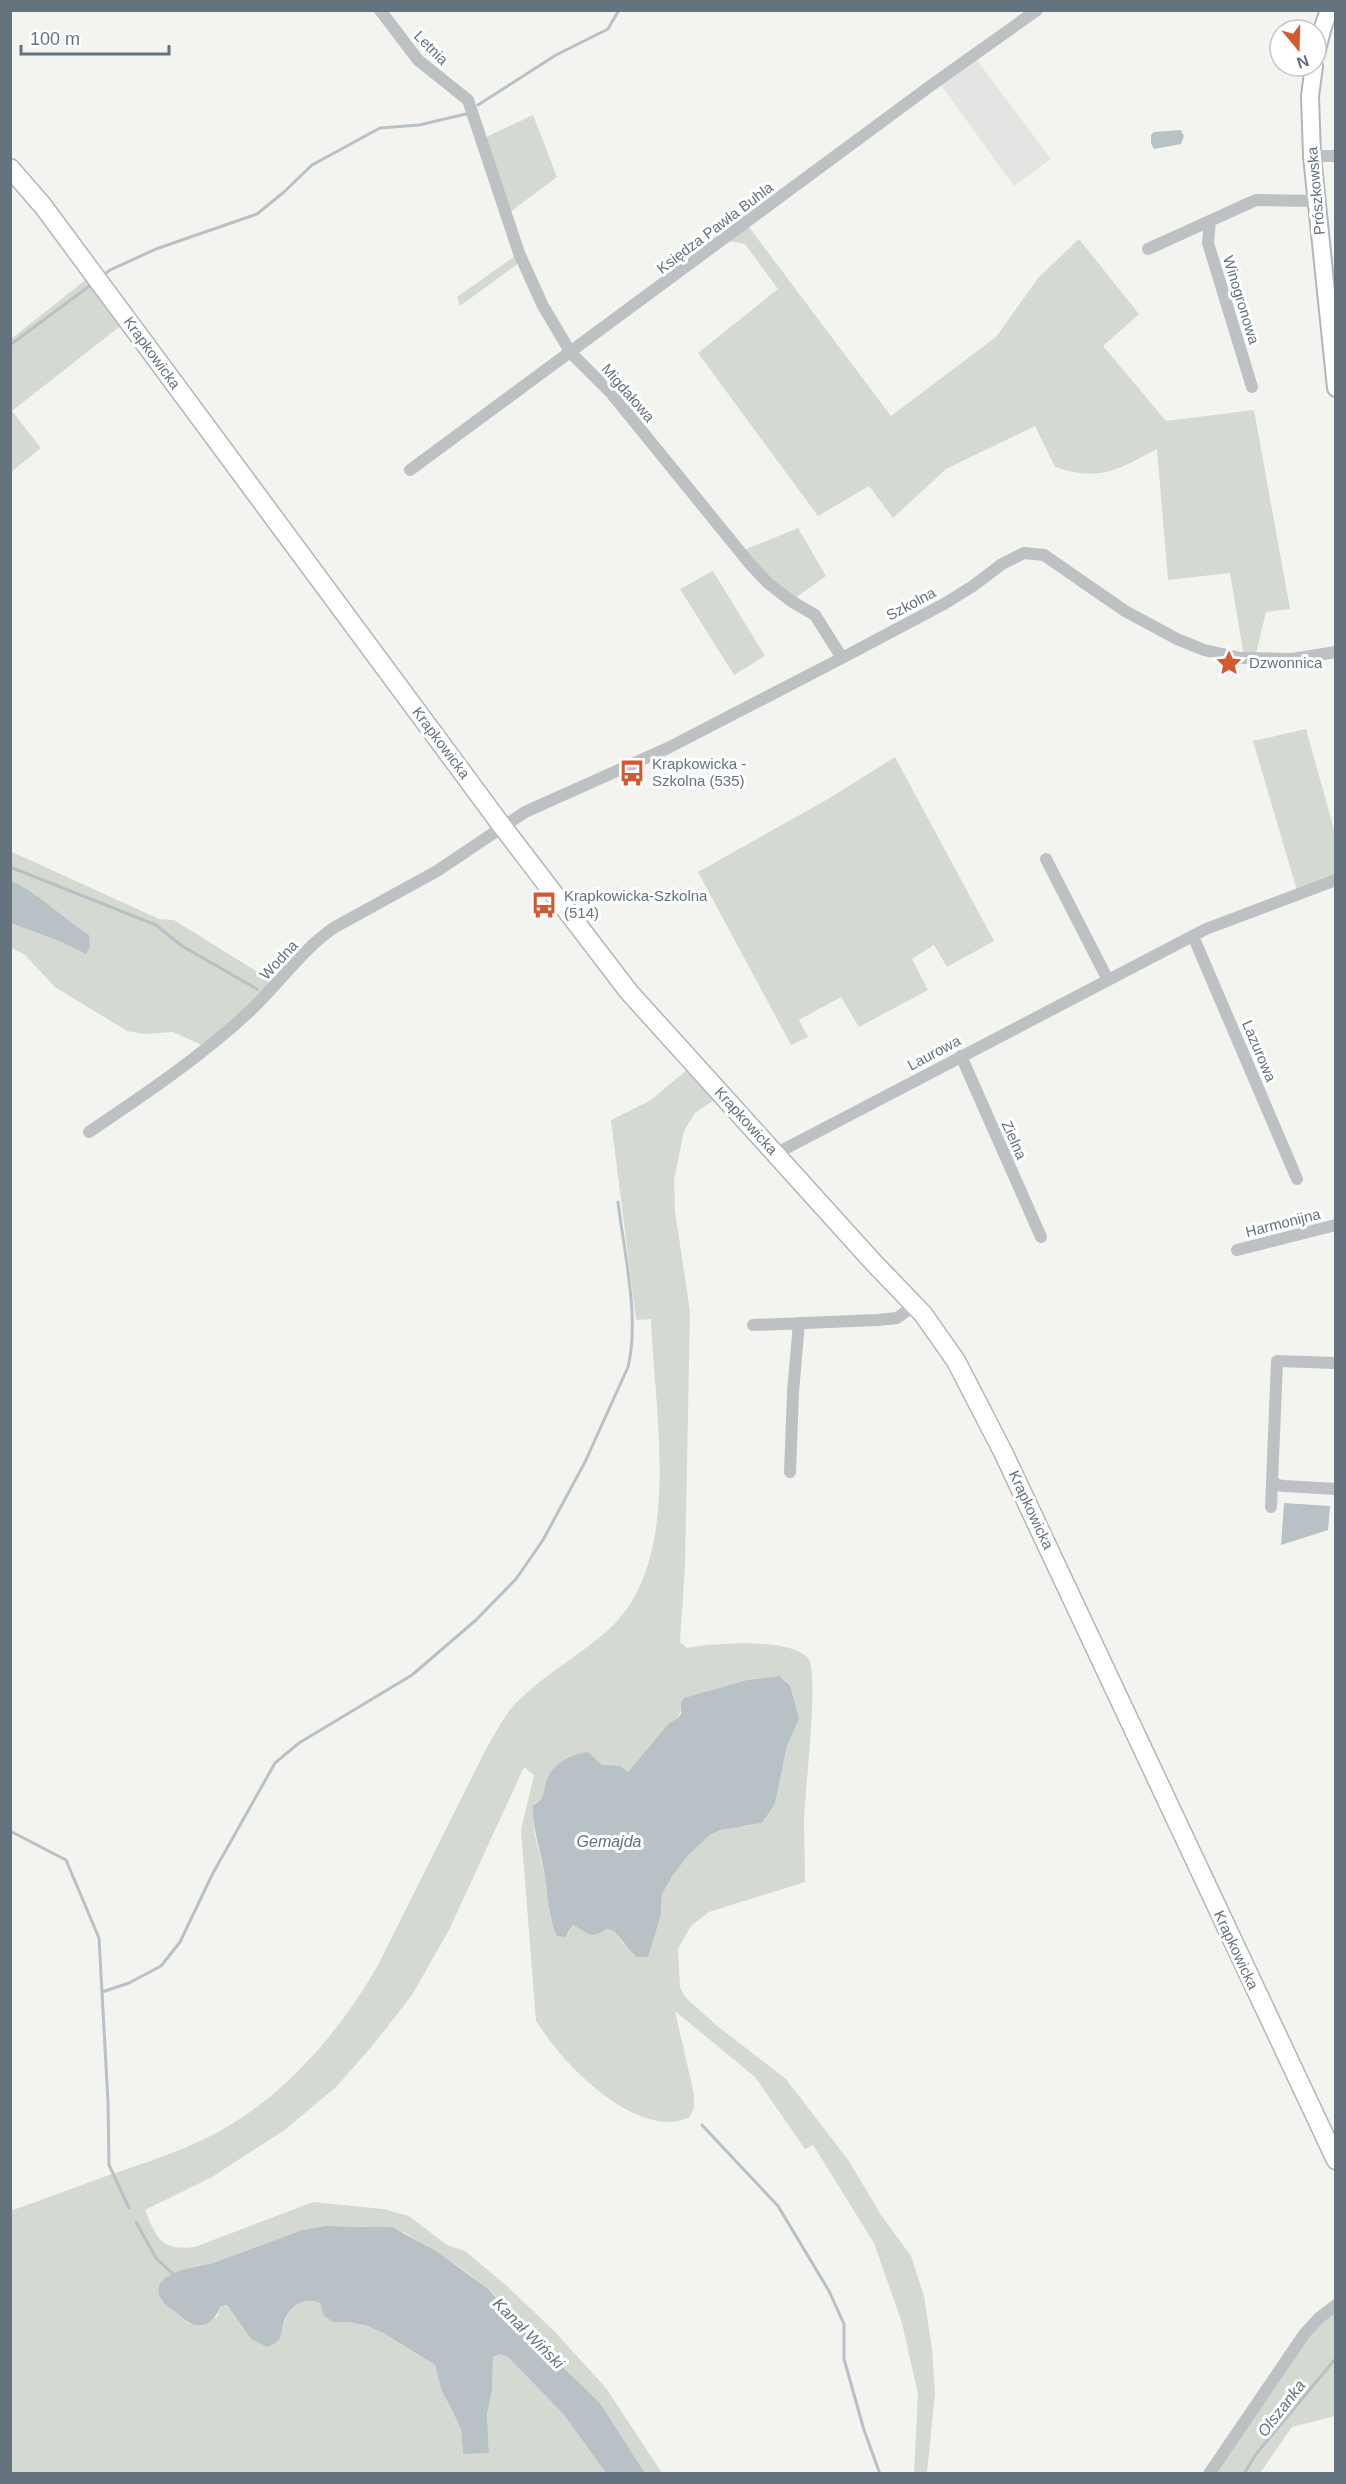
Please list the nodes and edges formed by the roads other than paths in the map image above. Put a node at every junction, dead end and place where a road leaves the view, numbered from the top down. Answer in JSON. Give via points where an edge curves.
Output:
{"nodes":[{"id":1,"x":380,"y":10,"type":"edge"},
{"id":2,"x":1037,"y":10,"type":"edge"},
{"id":3,"x":1312,"y":78,"type":"edge"},
{"id":4,"x":468,"y":100,"type":"joint"},
{"id":5,"x":1312,"y":156,"type":"junction"},
{"id":6,"x":1335,"y":156,"type":"edge"},
{"id":7,"x":10,"y":168,"type":"edge"},
{"id":8,"x":1317,"y":201,"type":"junction"},
{"id":9,"x":1210,"y":220,"type":"junction"},
{"id":10,"x":1148,"y":249,"type":"dead end"},
{"id":11,"x":571,"y":353,"type":"junction"},
{"id":12,"x":1252,"y":387,"type":"dead end"},
{"id":13,"x":1335,"y":388,"type":"edge"},
{"id":14,"x":410,"y":470,"type":"dead end"},
{"id":15,"x":1335,"y":652,"type":"edge"},
{"id":16,"x":842,"y":658,"type":"junction"},
{"id":17,"x":502,"y":826,"type":"junction"},
{"id":18,"x":1046,"y":859,"type":"dead end"},
{"id":19,"x":1335,"y":880,"type":"edge"},
{"id":20,"x":1193,"y":936,"type":"junction"},
{"id":21,"x":1108,"y":980,"type":"junction"},
{"id":22,"x":961,"y":1056,"type":"junction"},
{"id":23,"x":89,"y":1132,"type":"dead end"},
{"id":24,"x":775,"y":1154,"type":"junction"},
{"id":25,"x":1297,"y":1179,"type":"dead end"},
{"id":26,"x":1335,"y":1225,"type":"edge"},
{"id":27,"x":1041,"y":1237,"type":"dead end"},
{"id":28,"x":1237,"y":1250,"type":"dead end"},
{"id":29,"x":915,"y":1305,"type":"junction"},
{"id":30,"x":799,"y":1323,"type":"junction"},
{"id":31,"x":753,"y":1325,"type":"dead end"},
{"id":32,"x":1335,"y":1364,"type":"edge"},
{"id":33,"x":790,"y":1472,"type":"dead end"},
{"id":34,"x":1272,"y":1480,"type":"junction"},
{"id":35,"x":1335,"y":1489,"type":"edge"},
{"id":36,"x":1271,"y":1508,"type":"dead end"},
{"id":37,"x":1335,"y":2160,"type":"edge"},
{"id":38,"x":1335,"y":2305,"type":"edge"},
{"id":39,"x":1209,"y":2474,"type":"edge"}],
"edges":[{"from":1,"to":4,"type":"street","name":"Letnia","via":[[418,60]]},
{"from":2,"to":11,"type":"street","name":"Księdza Pawła Buhla"},
{"from":3,"to":5,"type":"main road","name":"Prószkowska"},
{"from":4,"to":11,"type":"street","name":"Migdałowa","via":[[519,253],[543,306]]},
{"from":5,"to":6,"type":"street"},
{"from":5,"to":8,"type":"main road","name":"Prószkowska"},
{"from":7,"to":17,"type":"main road","name":"Krapkowicka","via":[[44,206]]},
{"from":8,"to":9,"type":"street","via":[[1256,200]]},
{"from":8,"to":13,"type":"main road","name":"Prószkowska"},
{"from":9,"to":10,"type":"street"},
{"from":9,"to":12,"type":"street","name":"Winogronowa","via":[[1208,243]]},
{"from":11,"to":14,"type":"street","name":"Księdza Pawła Buhla"},
{"from":11,"to":16,"type":"street","name":"Migdałowa","via":[[610,393],[750,564],[768,583],[815,615]]},
{"from":15,"to":16,"type":"street","name":"Szkolna","via":[[1292,659],[1241,658],[1204,650],[1125,611],[1061,565],[1032,552],[1014,557],[949,601]]},
{"from":16,"to":17,"type":"street","name":"Szkolna"},
{"from":17,"to":23,"type":"street","name":"Wodna","via":[[437,871],[320,937],[249,1012]]},
{"from":17,"to":24,"type":"main road","name":"Krapkowicka","via":[[628,992]]},
{"from":18,"to":21,"type":"street"},
{"from":19,"to":20,"type":"street","name":"Laurowa"},
{"from":20,"to":21,"type":"street","name":"Laurowa"},
{"from":20,"to":25,"type":"street","name":"Lazurowa"},
{"from":21,"to":22,"type":"street","name":"Laurowa"},
{"from":22,"to":24,"type":"street","name":"Laurowa"},
{"from":22,"to":27,"type":"street","name":"Zielna"},
{"from":24,"to":29,"type":"main road","name":"Krapkowicka"},
{"from":26,"to":28,"type":"street","name":"Harmonijna"},
{"from":29,"to":30,"type":"street","via":[[897,1318]]},
{"from":29,"to":37,"type":"main road","name":"Krapkowicka","via":[[956,1361],[1003,1452]]},
{"from":30,"to":31,"type":"street"},
{"from":30,"to":33,"type":"street"},
{"from":32,"to":34,"type":"street","via":[[1277,1360]]},
{"from":34,"to":35,"type":"street","via":[[1284,1486]]},
{"from":34,"to":36,"type":"street"},
{"from":38,"to":39,"type":"street","via":[[1305,2333]]}]}
